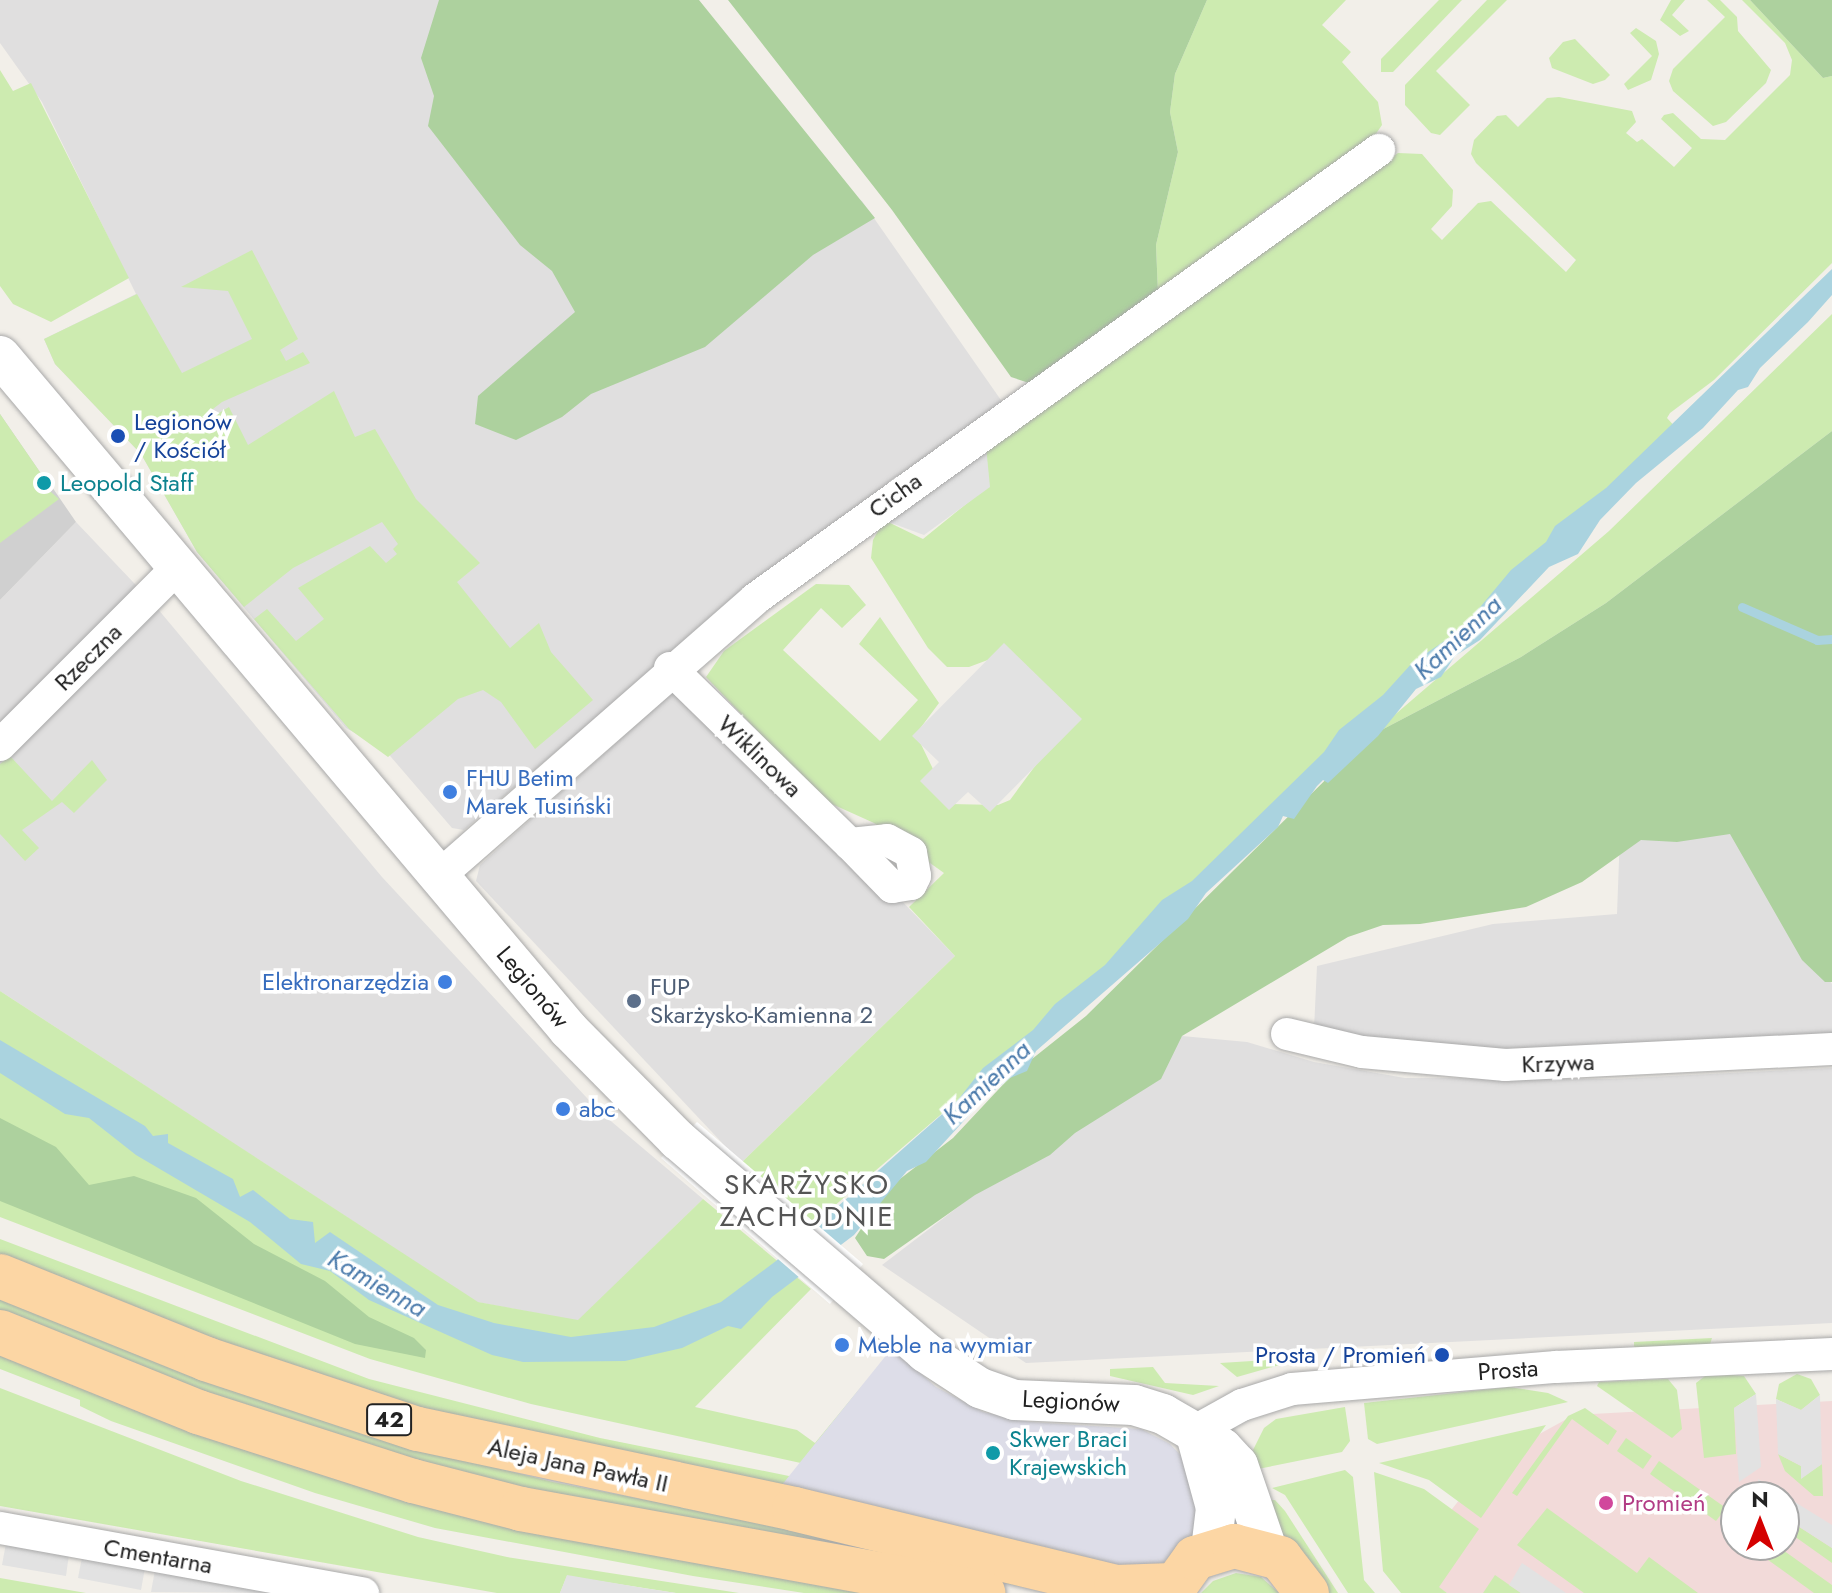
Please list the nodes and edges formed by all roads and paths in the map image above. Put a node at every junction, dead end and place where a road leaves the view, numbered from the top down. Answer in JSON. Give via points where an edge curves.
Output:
{"nodes":[{"id":1,"x":1379,"y":150,"type":"dead end"},
{"id":2,"x":0,"y":356,"type":"edge"},
{"id":3,"x":176,"y":569,"type":"junction"},
{"id":4,"x":670,"y":668,"type":"junction"},
{"id":5,"x":0,"y":745,"type":"edge"},
{"id":6,"x":850,"y":844,"type":"dead end"},
{"id":7,"x":439,"y":876,"type":"junction"},
{"id":8,"x":1287,"y":1034,"type":"dead end"},
{"id":9,"x":1832,"y":1049,"type":"edge"},
{"id":10,"x":0,"y":1276,"type":"edge"},
{"id":11,"x":0,"y":1332,"type":"edge"},
{"id":12,"x":1832,"y":1354,"type":"edge"},
{"id":13,"x":1195,"y":1431,"type":"junction"},
{"id":14,"x":0,"y":1528,"type":"edge"},
{"id":15,"x":1211,"y":1550,"type":"junction"},
{"id":16,"x":1268,"y":1552,"type":"junction"},
{"id":17,"x":1172,"y":1589,"type":"edge"},
{"id":18,"x":363,"y":1593,"type":"edge"},
{"id":19,"x":983,"y":1593,"type":"edge"},
{"id":20,"x":1307,"y":1593,"type":"edge"}],
"edges":[{"from":1,"to":4,"type":"street","name":"Cicha","via":[[937,465]]},
{"from":2,"to":3,"type":"street","name":"Legionów"},
{"from":3,"to":5,"type":"street","name":"Rzeczna"},
{"from":3,"to":7,"type":"street","name":"Legionów"},
{"from":4,"to":6,"type":"street","name":"Wiklinowa"},
{"from":4,"to":7,"type":"street","name":"Cicha"},
{"from":7,"to":13,"type":"street","name":"Legionów","via":[[569,1030],[678,1140],[925,1352],[980,1388],[1015,1400],[1134,1405]]},
{"from":8,"to":9,"type":"street","name":"Krzywa","via":[[1362,1052],[1505,1065]]},
{"from":10,"to":17,"type":"main road","name":"Aleja Jana Pawła II","number":"42","via":[[206,1359],[418,1429],[794,1509],[1116,1587]]},
{"from":11,"to":19,"type":"main road","number":"42","via":[[198,1412],[413,1481],[521,1509]]},
{"from":12,"to":13,"type":"street","name":"Prosta","via":[[1541,1368],[1292,1389],[1242,1405]]},
{"from":13,"to":15,"type":"street","via":[[1216,1508]]},
{"from":13,"to":16,"type":"street","name":"Legionów","via":[[1238,1465]]},
{"from":14,"to":18,"type":"street","name":"Cmentarna"},
{"from":15,"to":16,"type":"main road","via":[[1243,1546]]},
{"from":15,"to":17,"type":"main road","via":[[1195,1558]]},
{"from":16,"to":20,"type":"main road","via":[[1293,1570]]}]}
